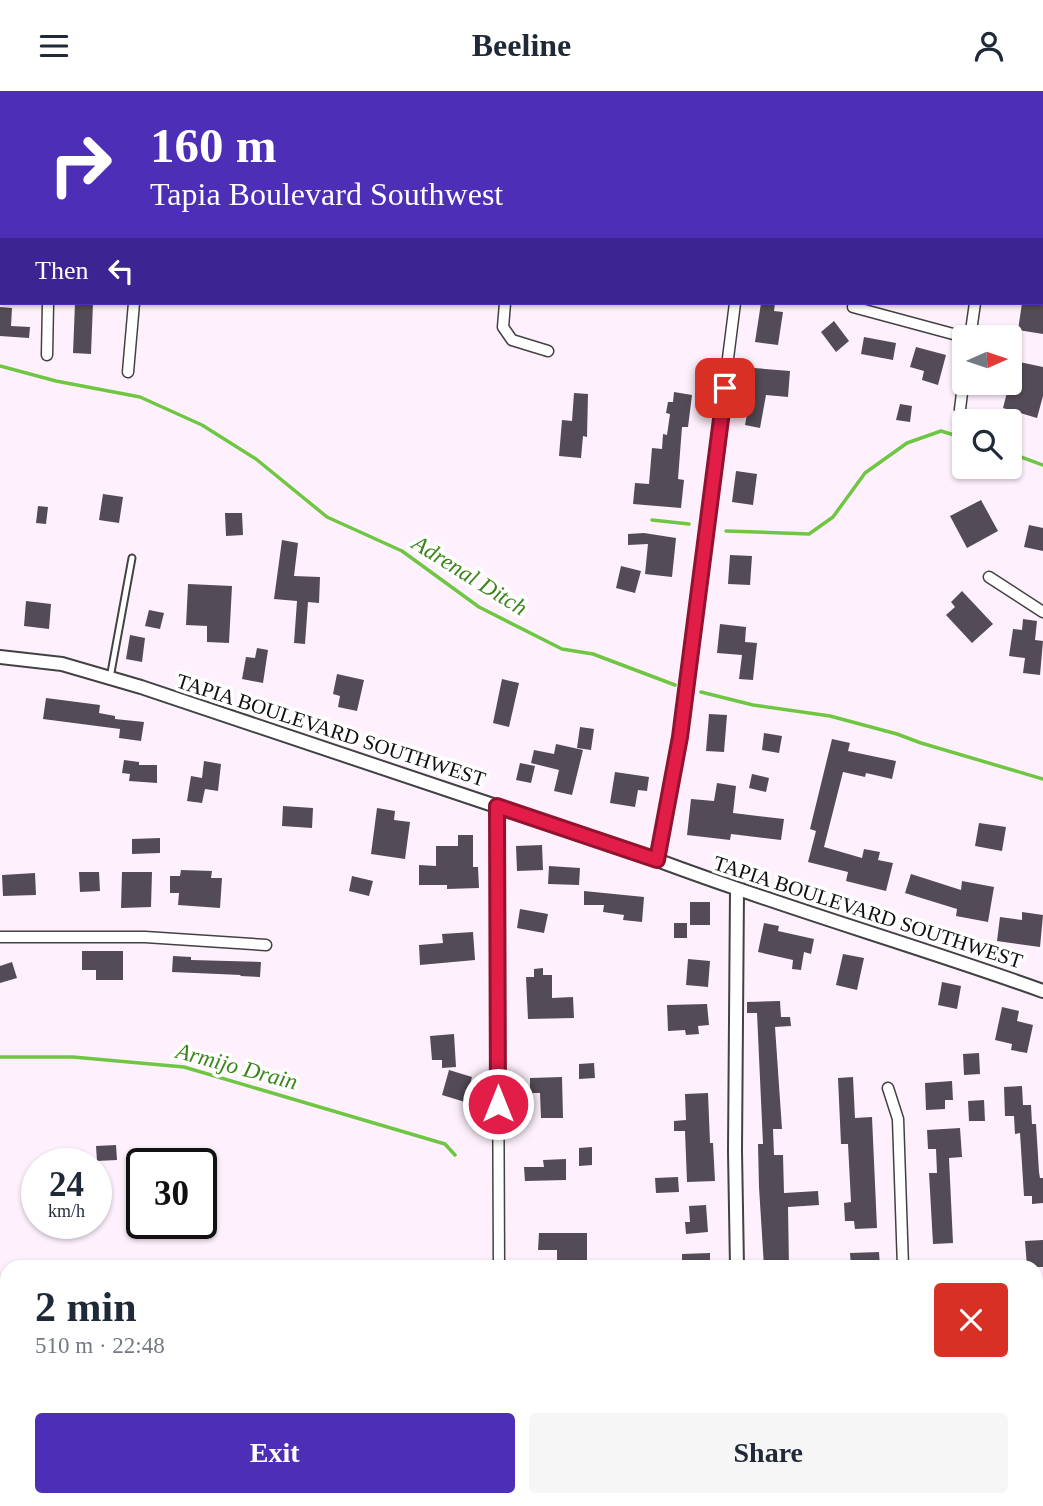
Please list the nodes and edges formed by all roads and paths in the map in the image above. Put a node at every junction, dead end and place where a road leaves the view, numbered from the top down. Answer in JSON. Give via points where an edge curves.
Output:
{"nodes":[{"id":1,"x":48,"y":305,"type":"edge"},
{"id":2,"x":134,"y":305,"type":"edge"},
{"id":3,"x":505,"y":305,"type":"edge"},
{"id":4,"x":735,"y":305,"type":"edge"},
{"id":5,"x":975,"y":305,"type":"edge"},
{"id":6,"x":853,"y":307,"type":"dead end"},
{"id":7,"x":971,"y":325,"type":"edge"},
{"id":8,"x":952,"y":333,"type":"edge"},
{"id":9,"x":548,"y":351,"type":"dead end"},
{"id":10,"x":47,"y":355,"type":"dead end"},
{"id":11,"x":128,"y":372,"type":"dead end"},
{"id":12,"x":962,"y":395,"type":"edge"},
{"id":13,"x":960,"y":409,"type":"dead end"},
{"id":14,"x":132,"y":558,"type":"dead end"},
{"id":15,"x":989,"y":577,"type":"dead end"},
{"id":16,"x":1043,"y":612,"type":"edge"},
{"id":17,"x":0,"y":657,"type":"edge"},
{"id":18,"x":110,"y":678,"type":"junction"},
{"id":19,"x":497,"y":806,"type":"junction"},
{"id":20,"x":657,"y":860,"type":"junction"},
{"id":21,"x":737,"y":890,"type":"junction"},
{"id":22,"x":0,"y":937,"type":"edge"},
{"id":23,"x":266,"y":945,"type":"dead end"},
{"id":24,"x":1043,"y":991,"type":"edge"},
{"id":25,"x":888,"y":1089,"type":"dead end"},
{"id":26,"x":499,"y":1260,"type":"edge"},
{"id":27,"x":737,"y":1260,"type":"edge"},
{"id":28,"x":903,"y":1260,"type":"edge"}],
"edges":[{"from":1,"to":10,"type":"street"},
{"from":2,"to":11,"type":"street"},
{"from":3,"to":9,"type":"street","via":[[503,327],[512,340]]},
{"from":4,"to":20,"type":"street","via":[[680,737]]},
{"from":5,"to":7,"type":"street"},
{"from":6,"to":8,"type":"street"},
{"from":12,"to":13,"type":"street"},
{"from":14,"to":18,"type":"lane"},
{"from":15,"to":16,"type":"street"},
{"from":17,"to":18,"type":"street","name":"TAPIA BOULEVARD SOUTHWEST","via":[[62,664]]},
{"from":18,"to":19,"type":"street","name":"TAPIA BOULEVARD SOUTHWEST"},
{"from":19,"to":20,"type":"street","name":"TAPIA BOULEVARD SOUTHWEST"},
{"from":19,"to":26,"type":"street"},
{"from":20,"to":21,"type":"street","name":"TAPIA BOULEVARD SOUTHWEST"},
{"from":21,"to":24,"type":"street","name":"TAPIA BOULEVARD SOUTHWEST"},
{"from":21,"to":27,"type":"street"},
{"from":22,"to":23,"type":"street","via":[[145,937]]},
{"from":25,"to":28,"type":"street","via":[[898,1119]]}]}
